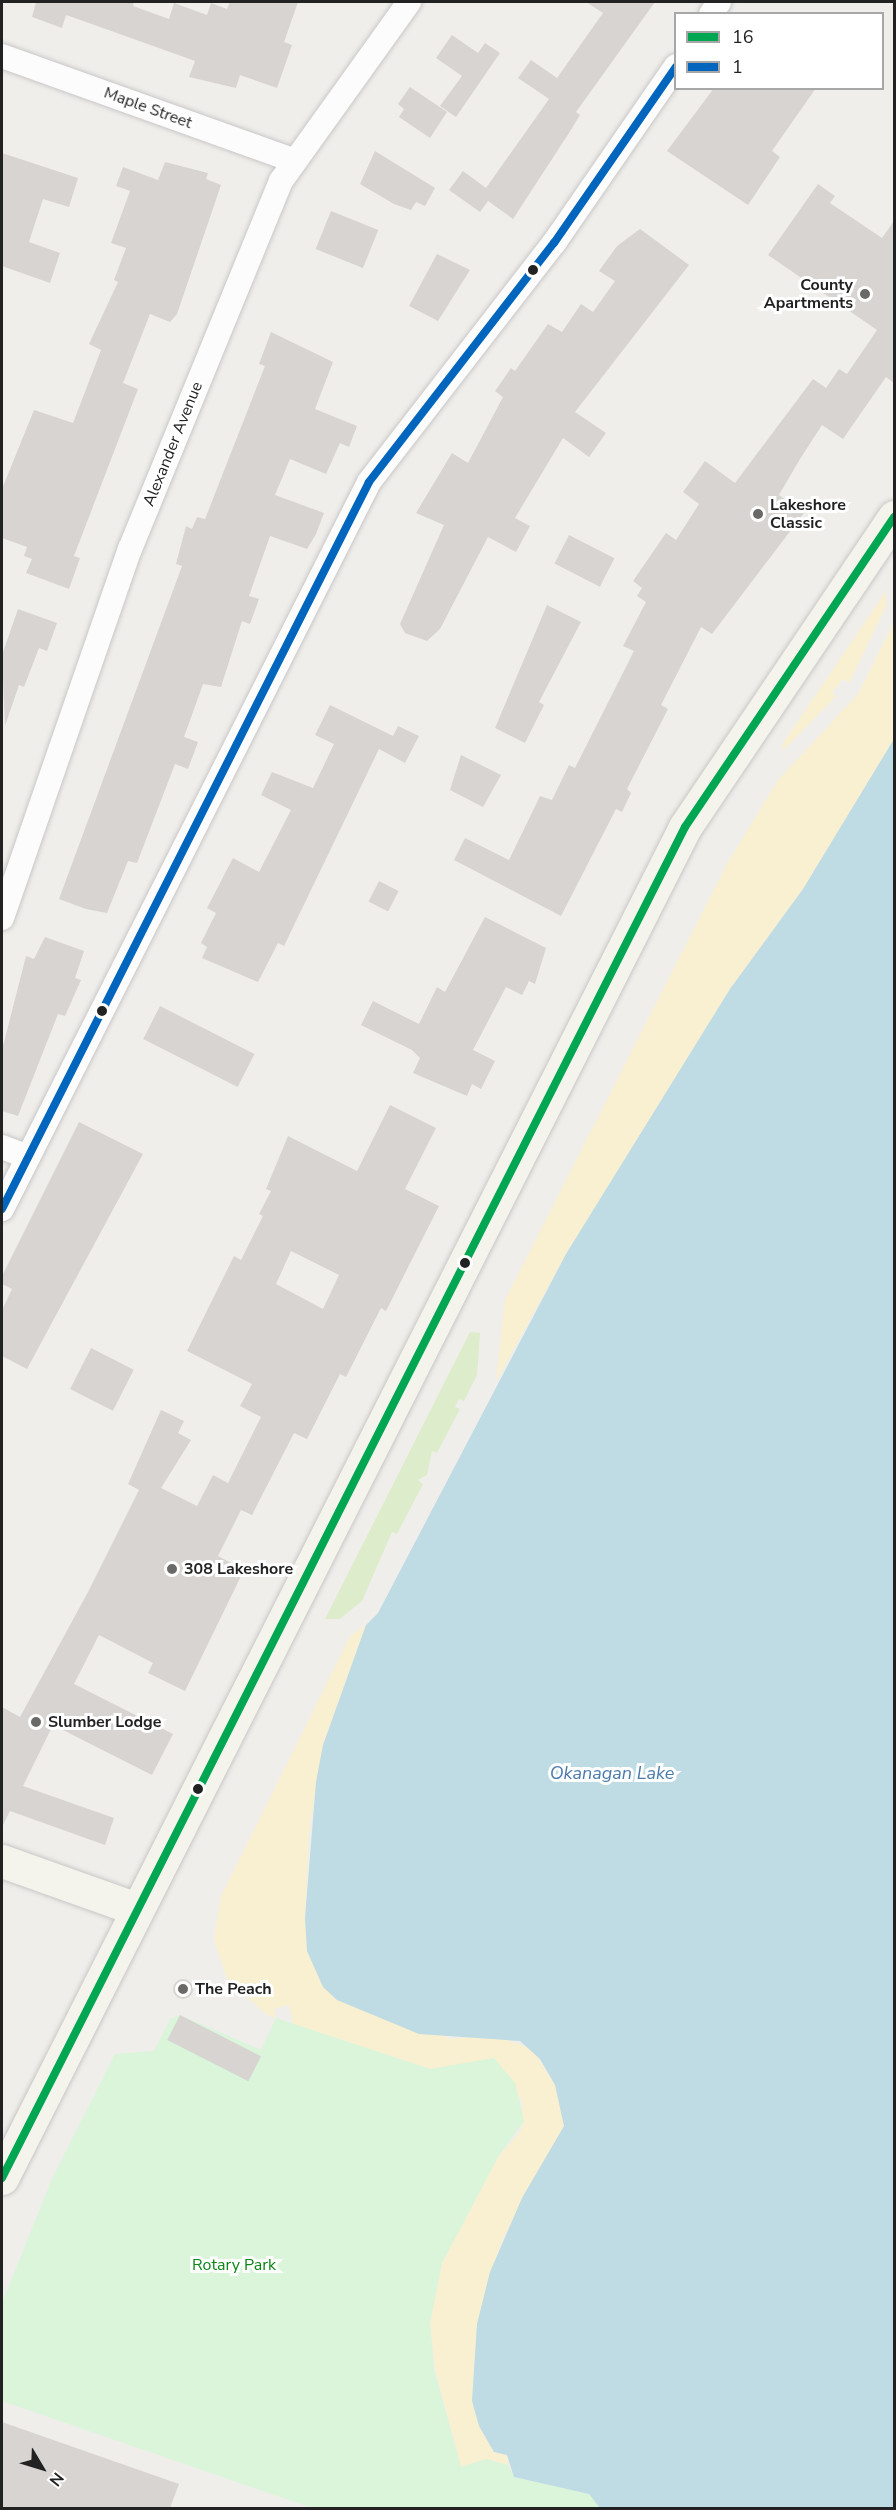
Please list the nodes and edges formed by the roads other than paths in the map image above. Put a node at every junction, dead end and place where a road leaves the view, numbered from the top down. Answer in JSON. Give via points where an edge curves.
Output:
{"nodes":[{"id":1,"x":410,"y":2,"type":"edge"},
{"id":2,"x":2,"y":56,"type":"edge"},
{"id":3,"x":674,"y":67,"type":"edge"},
{"id":4,"x":295,"y":161,"type":"junction"},
{"id":5,"x":894,"y":517,"type":"edge"},
{"id":6,"x":2,"y":918,"type":"edge"},
{"id":7,"x":2,"y":1147,"type":"edge"},
{"id":8,"x":28,"y":1157,"type":"junction"},
{"id":9,"x":2,"y":1209,"type":"edge"},
{"id":10,"x":2,"y":1861,"type":"edge"},
{"id":11,"x":137,"y":1909,"type":"junction"},
{"id":12,"x":2,"y":2178,"type":"edge"}],
"edges":[{"from":1,"to":4,"type":"street","name":"Alexander Avenue"},
{"from":2,"to":4,"type":"street","name":"Maple Street"},
{"from":3,"to":8,"type":"street","via":[[554,243],[369,482]]},
{"from":4,"to":6,"type":"street","name":"Alexander Avenue","via":[[281,181],[130,549]]},
{"from":5,"to":11,"type":"street","via":[[685,827]]},
{"from":7,"to":8,"type":"street"},
{"from":8,"to":9,"type":"street"},
{"from":10,"to":11,"type":"street"},
{"from":11,"to":12,"type":"street"}]}
